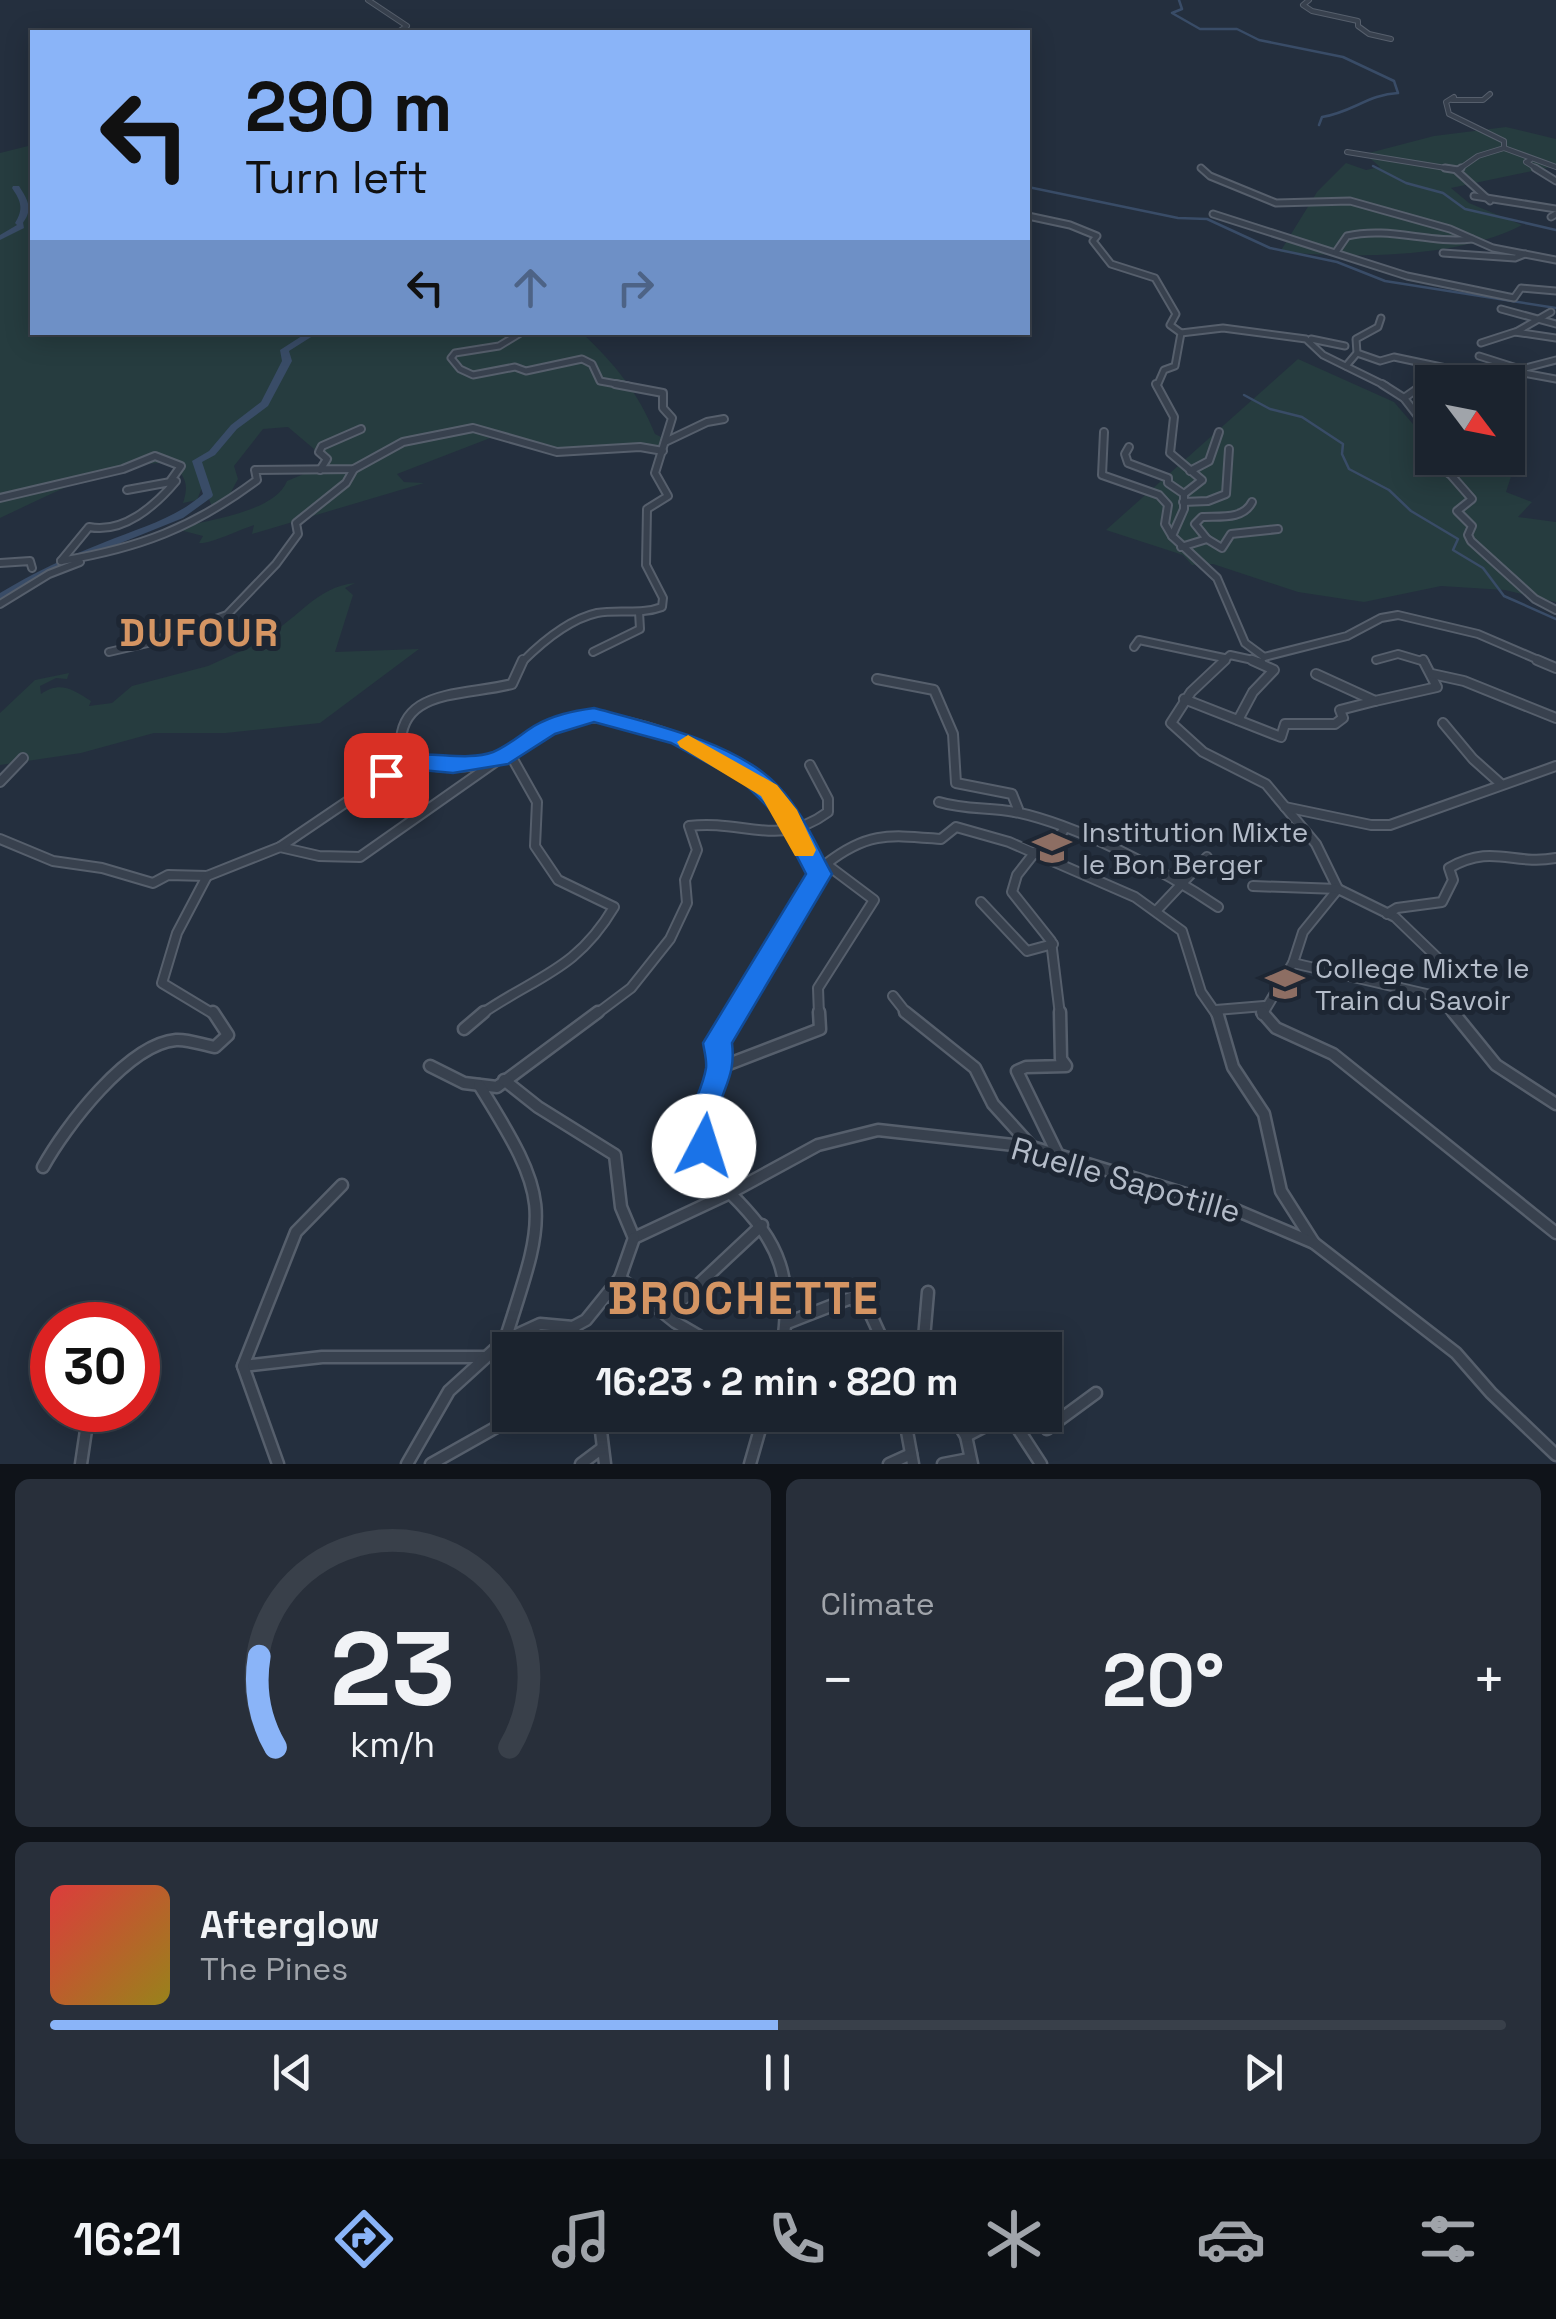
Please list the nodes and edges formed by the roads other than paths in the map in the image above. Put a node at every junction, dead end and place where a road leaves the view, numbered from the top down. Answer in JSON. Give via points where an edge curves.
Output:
{"nodes":[{"id":1,"x":368,"y":0,"type":"edge"},
{"id":2,"x":1309,"y":0,"type":"edge"},
{"id":3,"x":401,"y":30,"type":"edge"},
{"id":4,"x":1391,"y":39,"type":"dead end"},
{"id":5,"x":1490,"y":94,"type":"dead end"},
{"id":6,"x":1504,"y":148,"type":"junction"},
{"id":7,"x":1347,"y":152,"type":"dead end"},
{"id":8,"x":1534,"y":160,"type":"junction"},
{"id":9,"x":1556,"y":166,"type":"edge"},
{"id":10,"x":1201,"y":168,"type":"dead end"},
{"id":11,"x":1458,"y":170,"type":"junction"},
{"id":12,"x":1556,"y":181,"type":"edge"},
{"id":13,"x":1474,"y":196,"type":"dead end"},
{"id":14,"x":1490,"y":201,"type":"junction"},
{"id":15,"x":1555,"y":213,"type":"edge"},
{"id":16,"x":1213,"y":214,"type":"dead end"},
{"id":17,"x":1030,"y":216,"type":"edge"},
{"id":18,"x":1472,"y":239,"type":"junction"},
{"id":19,"x":1336,"y":252,"type":"junction"},
{"id":20,"x":1443,"y":253,"type":"dead end"},
{"id":21,"x":1525,"y":254,"type":"junction"},
{"id":22,"x":1556,"y":260,"type":"edge"},
{"id":23,"x":1556,"y":291,"type":"edge"},
{"id":24,"x":1502,"y":308,"type":"dead end"},
{"id":25,"x":1551,"y":312,"type":"dead end"},
{"id":26,"x":1381,"y":318,"type":"dead end"},
{"id":27,"x":1542,"y":319,"type":"junction"},
{"id":28,"x":1556,"y":324,"type":"edge"},
{"id":29,"x":1515,"y":332,"type":"junction"},
{"id":30,"x":1181,"y":333,"type":"junction"},
{"id":31,"x":517,"y":335,"type":"edge"},
{"id":32,"x":1556,"y":338,"type":"edge"},
{"id":33,"x":1306,"y":339,"type":"junction"},
{"id":34,"x":1481,"y":343,"type":"dead end"},
{"id":35,"x":1345,"y":346,"type":"dead end"},
{"id":36,"x":1384,"y":348,"type":"dead end"},
{"id":37,"x":1356,"y":353,"type":"junction"},
{"id":38,"x":1479,"y":356,"type":"dead end"},
{"id":39,"x":1394,"y":357,"type":"junction"},
{"id":40,"x":1556,"y":360,"type":"edge"},
{"id":41,"x":1432,"y":365,"type":"edge"},
{"id":42,"x":1502,"y":365,"type":"edge"},
{"id":43,"x":1346,"y":366,"type":"junction"},
{"id":44,"x":1525,"y":367,"type":"edge"},
{"id":45,"x":1525,"y":372,"type":"edge"},
{"id":46,"x":1556,"y":379,"type":"edge"},
{"id":47,"x":1415,"y":390,"type":"edge"},
{"id":48,"x":1404,"y":398,"type":"junction"},
{"id":49,"x":724,"y":420,"type":"dead end"},
{"id":50,"x":361,"y":429,"type":"dead end"},
{"id":51,"x":1104,"y":432,"type":"dead end"},
{"id":52,"x":1219,"y":432,"type":"dead end"},
{"id":53,"x":664,"y":447,"type":"junction"},
{"id":54,"x":1128,"y":447,"type":"dead end"},
{"id":55,"x":1229,"y":448,"type":"dead end"},
{"id":56,"x":354,"y":468,"type":"junction"},
{"id":57,"x":320,"y":470,"type":"junction"},
{"id":58,"x":1190,"y":471,"type":"junction"},
{"id":59,"x":170,"y":480,"type":"junction"},
{"id":60,"x":127,"y":490,"type":"dead end"},
{"id":61,"x":0,"y":498,"type":"edge"},
{"id":62,"x":1183,"y":498,"type":"junction"},
{"id":63,"x":1252,"y":502,"type":"dead end"},
{"id":64,"x":1278,"y":529,"type":"dead end"},
{"id":65,"x":1172,"y":536,"type":"junction"},
{"id":66,"x":1206,"y":539,"type":"junction"},
{"id":67,"x":1180,"y":547,"type":"junction"},
{"id":68,"x":88,"y":558,"type":"junction"},
{"id":69,"x":0,"y":564,"type":"edge"},
{"id":70,"x":32,"y":568,"type":"dead end"},
{"id":71,"x":0,"y":604,"type":"edge"},
{"id":72,"x":1556,"y":610,"type":"edge"},
{"id":73,"x":638,"y":612,"type":"junction"},
{"id":74,"x":1145,"y":648,"type":"dead end"},
{"id":75,"x":109,"y":652,"type":"dead end"},
{"id":76,"x":593,"y":652,"type":"dead end"},
{"id":77,"x":1224,"y":658,"type":"junction"},
{"id":78,"x":1263,"y":659,"type":"junction"},
{"id":79,"x":1376,"y":660,"type":"dead end"},
{"id":80,"x":1556,"y":668,"type":"edge"},
{"id":81,"x":1316,"y":674,"type":"dead end"},
{"id":82,"x":1432,"y":674,"type":"junction"},
{"id":83,"x":877,"y":679,"type":"dead end"},
{"id":84,"x":1184,"y":700,"type":"junction"},
{"id":85,"x":1375,"y":701,"type":"junction"},
{"id":86,"x":1556,"y":718,"type":"edge"},
{"id":87,"x":1238,"y":720,"type":"junction"},
{"id":88,"x":1443,"y":723,"type":"dead end"},
{"id":89,"x":505,"y":756,"type":"junction"},
{"id":90,"x":22,"y":758,"type":"dead end"},
{"id":91,"x":407,"y":761,"type":"junction"},
{"id":92,"x":810,"y":766,"type":"dead end"},
{"id":93,"x":1556,"y":766,"type":"edge"},
{"id":94,"x":0,"y":782,"type":"edge"},
{"id":95,"x":1502,"y":784,"type":"junction"},
{"id":96,"x":939,"y":802,"type":"dead end"},
{"id":97,"x":1285,"y":807,"type":"junction"},
{"id":98,"x":1015,"y":812,"type":"junction"},
{"id":99,"x":794,"y":830,"type":"junction"},
{"id":100,"x":1063,"y":831,"type":"junction"},
{"id":101,"x":0,"y":838,"type":"edge"},
{"id":102,"x":280,"y":847,"type":"junction"},
{"id":103,"x":1040,"y":854,"type":"junction"},
{"id":104,"x":1207,"y":857,"type":"dead end"},
{"id":105,"x":1556,"y":858,"type":"edge"},
{"id":106,"x":826,"y":864,"type":"junction"},
{"id":107,"x":819,"y":874,"type":"junction"},
{"id":108,"x":207,"y":876,"type":"junction"},
{"id":109,"x":1183,"y":884,"type":"junction"},
{"id":110,"x":1253,"y":886,"type":"dead end"},
{"id":111,"x":1338,"y":889,"type":"junction"},
{"id":112,"x":981,"y":902,"type":"dead end"},
{"id":113,"x":1218,"y":907,"type":"dead end"},
{"id":114,"x":1157,"y":910,"type":"junction"},
{"id":115,"x":1387,"y":914,"type":"junction"},
{"id":116,"x":1053,"y":944,"type":"junction"},
{"id":117,"x":1293,"y":963,"type":"junction"},
{"id":118,"x":1450,"y":970,"type":"dead end"},
{"id":119,"x":894,"y":996,"type":"dead end"},
{"id":120,"x":1264,"y":1006,"type":"junction"},
{"id":121,"x":1216,"y":1010,"type":"junction"},
{"id":122,"x":464,"y":1029,"type":"dead end"},
{"id":123,"x":430,"y":1066,"type":"dead end"},
{"id":124,"x":720,"y":1067,"type":"junction"},
{"id":125,"x":504,"y":1080,"type":"junction"},
{"id":126,"x":480,"y":1085,"type":"junction"},
{"id":127,"x":1556,"y":1104,"type":"edge"},
{"id":128,"x":1032,"y":1148,"type":"junction"},
{"id":129,"x":1059,"y":1157,"type":"junction"},
{"id":130,"x":43,"y":1167,"type":"dead end"},
{"id":131,"x":342,"y":1185,"type":"dead end"},
{"id":132,"x":726,"y":1194,"type":"junction"},
{"id":133,"x":762,"y":1225,"type":"junction"},
{"id":134,"x":1556,"y":1233,"type":"edge"},
{"id":135,"x":634,"y":1238,"type":"junction"},
{"id":136,"x":1314,"y":1243,"type":"junction"},
{"id":137,"x":620,"y":1278,"type":"junction"},
{"id":138,"x":928,"y":1292,"type":"dead end"},
{"id":139,"x":666,"y":1314,"type":"junction"},
{"id":140,"x":787,"y":1322,"type":"junction"},
{"id":141,"x":573,"y":1327,"type":"junction"},
{"id":142,"x":508,"y":1332,"type":"edge"},
{"id":143,"x":523,"y":1332,"type":"edge"},
{"id":144,"x":575,"y":1332,"type":"edge"},
{"id":145,"x":695,"y":1332,"type":"edge"},
{"id":146,"x":785,"y":1332,"type":"edge"},
{"id":147,"x":881,"y":1332,"type":"edge"},
{"id":148,"x":925,"y":1332,"type":"edge"},
{"id":149,"x":492,"y":1351,"type":"edge"},
{"id":150,"x":485,"y":1357,"type":"junction"},
{"id":151,"x":243,"y":1366,"type":"junction"},
{"id":152,"x":1096,"y":1392,"type":"dead end"},
{"id":153,"x":1062,"y":1418,"type":"edge"},
{"id":154,"x":492,"y":1430,"type":"edge"},
{"id":155,"x":86,"y":1432,"type":"edge"},
{"id":156,"x":600,"y":1432,"type":"edge"},
{"id":157,"x":759,"y":1432,"type":"edge"},
{"id":158,"x":907,"y":1432,"type":"edge"},
{"id":159,"x":964,"y":1432,"type":"edge"},
{"id":160,"x":974,"y":1432,"type":"edge"},
{"id":161,"x":1019,"y":1432,"type":"edge"},
{"id":162,"x":966,"y":1436,"type":"junction"},
{"id":163,"x":601,"y":1449,"type":"junction"},
{"id":164,"x":1556,"y":1456,"type":"edge"},
{"id":165,"x":912,"y":1459,"type":"edge"},
{"id":166,"x":970,"y":1462,"type":"edge"},
{"id":167,"x":81,"y":1464,"type":"edge"},
{"id":168,"x":278,"y":1464,"type":"edge"},
{"id":169,"x":407,"y":1464,"type":"edge"},
{"id":170,"x":432,"y":1464,"type":"edge"},
{"id":171,"x":580,"y":1464,"type":"edge"},
{"id":172,"x":605,"y":1464,"type":"edge"},
{"id":173,"x":750,"y":1464,"type":"edge"},
{"id":174,"x":889,"y":1464,"type":"edge"},
{"id":175,"x":944,"y":1464,"type":"edge"},
{"id":176,"x":1041,"y":1464,"type":"edge"}],
"edges":[{"from":1,"to":3,"type":"street","via":[[398,16],[407,26]]},
{"from":2,"to":4,"type":"street","via":[[1303,5],[1312,11],[1358,20],[1369,34]]},
{"from":5,"to":6,"type":"street","via":[[1483,100],[1451,99],[1449,114],[1504,141]]},
{"from":6,"to":8,"type":"street"},
{"from":6,"to":11,"type":"street"},
{"from":7,"to":11,"type":"street"},
{"from":8,"to":9,"type":"street"},
{"from":8,"to":12,"type":"street","via":[[1526,162]]},
{"from":10,"to":18,"type":"street","via":[[1276,203],[1350,200]]},
{"from":11,"to":14,"type":"street"},
{"from":13,"to":14,"type":"street"},
{"from":14,"to":15,"type":"street"},
{"from":16,"to":19,"type":"street"},
{"from":17,"to":30,"type":"street","via":[[1097,236],[1101,257],[1115,270],[1155,278],[1176,314],[1170,325]]},
{"from":18,"to":19,"type":"street","via":[[1371,231],[1347,236]]},
{"from":18,"to":21,"type":"street"},
{"from":19,"to":23,"type":"street","via":[[1441,286],[1498,296],[1518,296],[1522,288]]},
{"from":20,"to":21,"type":"street"},
{"from":21,"to":22,"type":"street"},
{"from":24,"to":27,"type":"street"},
{"from":25,"to":27,"type":"street"},
{"from":26,"to":37,"type":"street","via":[[1356,339]]},
{"from":27,"to":28,"type":"street"},
{"from":27,"to":29,"type":"street"},
{"from":29,"to":32,"type":"street"},
{"from":29,"to":34,"type":"street"},
{"from":30,"to":33,"type":"street","via":[[1224,328]]},
{"from":30,"to":58,"type":"street","via":[[1175,366],[1156,384],[1174,417],[1170,453]]},
{"from":31,"to":53,"type":"street","via":[[450,358],[473,376],[582,359],[600,381],[663,393],[663,408],[672,418]]},
{"from":33,"to":35,"type":"street"},
{"from":33,"to":43,"type":"street"},
{"from":36,"to":39,"type":"street"},
{"from":37,"to":39,"type":"street","via":[[1380,361]]},
{"from":37,"to":43,"type":"street"},
{"from":38,"to":42,"type":"street"},
{"from":39,"to":41,"type":"street"},
{"from":40,"to":44,"type":"street"},
{"from":43,"to":48,"type":"street"},
{"from":45,"to":46,"type":"street"},
{"from":47,"to":48,"type":"street"},
{"from":48,"to":72,"type":"street","via":[[1424,424],[1420,453],[1472,500],[1457,511],[1472,526],[1471,541]]},
{"from":49,"to":53,"type":"street","via":[[707,422]]},
{"from":50,"to":57,"type":"street","via":[[322,446],[319,452],[328,459]]},
{"from":51,"to":65,"type":"street","via":[[1102,475],[1159,495],[1168,505]]},
{"from":52,"to":58,"type":"street","via":[[1209,461]]},
{"from":53,"to":56,"type":"street","via":[[558,452],[473,428],[402,442]]},
{"from":53,"to":73,"type":"street","via":[[655,473],[668,496],[647,509],[646,548],[648,575],[662,607]]},
{"from":54,"to":62,"type":"street","via":[[1128,463],[1168,478]]},
{"from":55,"to":62,"type":"street","via":[[1226,494],[1208,501]]},
{"from":56,"to":57,"type":"street"},
{"from":56,"to":75,"type":"street","via":[[348,482],[306,510],[284,554],[227,616]]},
{"from":57,"to":68,"type":"street","via":[[255,470],[258,480],[224,508]]},
{"from":58,"to":62,"type":"street","via":[[1202,483]]},
{"from":59,"to":60,"type":"street"},
{"from":59,"to":61,"type":"street","via":[[180,472],[179,462],[154,456]]},
{"from":59,"to":68,"type":"street","via":[[173,486],[134,517],[105,532],[90,527],[60,561]]},
{"from":62,"to":65,"type":"street"},
{"from":63,"to":66,"type":"street","via":[[1235,516],[1200,518],[1195,524]]},
{"from":64,"to":66,"type":"street","via":[[1231,534],[1222,548]]},
{"from":65,"to":67,"type":"street"},
{"from":66,"to":67,"type":"street"},
{"from":67,"to":78,"type":"street","via":[[1217,578],[1245,642]]},
{"from":68,"to":71,"type":"street"},
{"from":69,"to":70,"type":"street","via":[[30,561]]},
{"from":73,"to":76,"type":"street","via":[[640,629]]},
{"from":73,"to":91,"type":"street","via":[[596,613],[572,623],[524,660],[512,684],[416,708],[396,740]]},
{"from":74,"to":77,"type":"street","via":[[1134,647],[1139,640]]},
{"from":77,"to":78,"type":"street"},
{"from":77,"to":84,"type":"street"},
{"from":78,"to":80,"type":"street","via":[[1398,616],[1478,634]]},
{"from":78,"to":87,"type":"street","via":[[1274,670]]},
{"from":79,"to":82,"type":"street","via":[[1411,656],[1424,660]]},
{"from":81,"to":85,"type":"street"},
{"from":82,"to":85,"type":"street","via":[[1436,689]]},
{"from":82,"to":86,"type":"street"},
{"from":83,"to":98,"type":"street","via":[[934,690],[949,718],[956,783],[1012,794]]},
{"from":84,"to":87,"type":"street"},
{"from":84,"to":97,"type":"street","via":[[1171,719],[1174,727],[1203,752],[1262,780]]},
{"from":85,"to":87,"type":"street","via":[[1340,710],[1343,718],[1335,724],[1285,724],[1281,737]]},
{"from":88,"to":95,"type":"street"},
{"from":89,"to":91,"type":"street","via":[[453,766]]},
{"from":89,"to":99,"type":"street","via":[[547,728],[594,715],[679,738],[752,776]]},
{"from":89,"to":102,"type":"street","via":[[360,857]]},
{"from":89,"to":122,"type":"street","via":[[536,802],[535,846],[558,880],[614,908],[555,974],[484,1009]]},
{"from":90,"to":94,"type":"street"},
{"from":91,"to":102,"type":"street"},
{"from":92,"to":99,"type":"street","via":[[828,812]]},
{"from":93,"to":95,"type":"street"},
{"from":95,"to":97,"type":"street","via":[[1390,825]]},
{"from":96,"to":98,"type":"street"},
{"from":97,"to":111,"type":"street","via":[[1316,844]]},
{"from":98,"to":100,"type":"street"},
{"from":99,"to":107,"type":"street"},
{"from":99,"to":125,"type":"street","via":[[765,835],[708,821],[689,826],[697,850],[685,880],[687,902],[670,939],[631,988]]},
{"from":100,"to":103,"type":"street"},
{"from":100,"to":109,"type":"street"},
{"from":101,"to":108,"type":"street","via":[[53,860],[153,883],[168,876]]},
{"from":102,"to":108,"type":"street"},
{"from":103,"to":106,"type":"street","via":[[956,827],[941,838],[881,834],[848,846]]},
{"from":103,"to":114,"type":"street"},
{"from":103,"to":116,"type":"street","via":[[1017,873],[1012,892]]},
{"from":104,"to":109,"type":"street"},
{"from":105,"to":115,"type":"street","via":[[1470,854],[1449,868],[1453,880],[1442,902]]},
{"from":106,"to":107,"type":"street"},
{"from":106,"to":124,"type":"street","via":[[874,900],[818,988],[820,1029]]},
{"from":107,"to":124,"type":"street","via":[[718,1043]]},
{"from":108,"to":130,"type":"street","via":[[177,932],[162,983],[204,1005],[228,1035],[215,1047],[177,1040],[144,1050],[63,1132]]},
{"from":109,"to":113,"type":"street"},
{"from":109,"to":114,"type":"street"},
{"from":110,"to":111,"type":"street"},
{"from":111,"to":115,"type":"street"},
{"from":111,"to":117,"type":"street","via":[[1303,932]]},
{"from":112,"to":116,"type":"street","via":[[1027,951]]},
{"from":114,"to":121,"type":"street","via":[[1182,931],[1202,992]]},
{"from":115,"to":118,"type":"street"},
{"from":116,"to":129,"type":"street","via":[[1066,1066],[1017,1071]]},
{"from":117,"to":120,"type":"street"},
{"from":117,"to":127,"type":"street","via":[[1435,996],[1496,1065]]},
{"from":119,"to":128,"type":"street","via":[[906,1014],[975,1068],[992,1104]]},
{"from":120,"to":121,"type":"street"},
{"from":120,"to":134,"type":"street","via":[[1265,1021],[1333,1054]]},
{"from":121,"to":136,"type":"street","via":[[1233,1067],[1264,1114],[1280,1191]]},
{"from":123,"to":126,"type":"street"},
{"from":124,"to":132,"type":"street","via":[[701,1118],[704,1146]]},
{"from":125,"to":126,"type":"street","via":[[498,1087]]},
{"from":125,"to":135,"type":"street","via":[[615,1156],[621,1207]]},
{"from":126,"to":142,"type":"street","via":[[538,1201],[534,1244]]},
{"from":128,"to":129,"type":"street","name":"Ruelle Sapotille"},
{"from":128,"to":132,"type":"street","name":"Ruelle Sapotille","via":[[878,1130],[818,1145]]},
{"from":129,"to":136,"type":"street","name":"Ruelle Sapotille","via":[[1231,1208]]},
{"from":131,"to":151,"type":"street","via":[[296,1232]]},
{"from":132,"to":133,"type":"street"},
{"from":132,"to":135,"type":"street","name":"Ruelle Sapotille"},
{"from":133,"to":139,"type":"street"},
{"from":133,"to":140,"type":"street","via":[[786,1264]]},
{"from":135,"to":137,"type":"street"},
{"from":136,"to":164,"type":"street","name":"Ruelle Sapotille","via":[[1456,1353]]},
{"from":137,"to":139,"type":"street"},
{"from":137,"to":141,"type":"street"},
{"from":138,"to":148,"type":"street"},
{"from":139,"to":145,"type":"street"},
{"from":140,"to":146,"type":"street"},
{"from":140,"to":147,"type":"street","via":[[851,1298]]},
{"from":141,"to":143,"type":"street","via":[[540,1324]]},
{"from":141,"to":144,"type":"street"},
{"from":149,"to":150,"type":"street"},
{"from":150,"to":151,"type":"street","via":[[322,1357]]},
{"from":150,"to":169,"type":"street","via":[[450,1391]]},
{"from":151,"to":168,"type":"street"},
{"from":152,"to":153,"type":"street"},
{"from":154,"to":170,"type":"street"},
{"from":155,"to":167,"type":"street"},
{"from":156,"to":163,"type":"street"},
{"from":157,"to":173,"type":"street"},
{"from":158,"to":165,"type":"street"},
{"from":159,"to":162,"type":"street"},
{"from":160,"to":162,"type":"street"},
{"from":161,"to":176,"type":"street"},
{"from":162,"to":166,"type":"street"},
{"from":163,"to":171,"type":"street"},
{"from":163,"to":172,"type":"street"},
{"from":165,"to":174,"type":"street"},
{"from":166,"to":175,"type":"street"}]}
